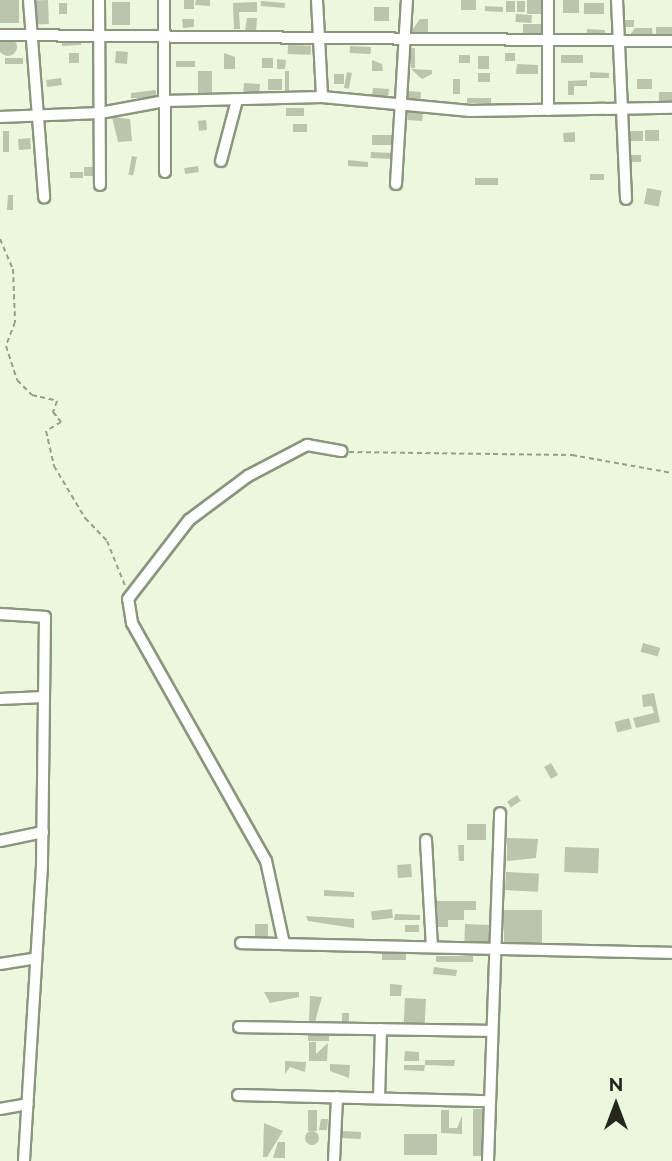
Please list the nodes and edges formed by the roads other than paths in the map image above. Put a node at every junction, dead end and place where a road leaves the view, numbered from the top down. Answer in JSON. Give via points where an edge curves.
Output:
{"nodes":[{"id":1,"x":29,"y":0,"type":"edge"},
{"id":2,"x":99,"y":0,"type":"edge"},
{"id":3,"x":164,"y":0,"type":"edge"},
{"id":4,"x":317,"y":0,"type":"edge"},
{"id":5,"x":407,"y":0,"type":"edge"},
{"id":6,"x":548,"y":0,"type":"edge"},
{"id":7,"x":617,"y":0,"type":"edge"},
{"id":8,"x":0,"y":34,"type":"edge"},
{"id":9,"x":32,"y":35,"type":"junction"},
{"id":10,"x":99,"y":36,"type":"junction"},
{"id":11,"x":164,"y":36,"type":"junction"},
{"id":12,"x":319,"y":38,"type":"junction"},
{"id":13,"x":407,"y":39,"type":"junction"},
{"id":14,"x":547,"y":40,"type":"junction"},
{"id":15,"x":619,"y":41,"type":"junction"},
{"id":16,"x":672,"y":41,"type":"edge"},
{"id":17,"x":322,"y":97,"type":"junction"},
{"id":18,"x":237,"y":100,"type":"junction"},
{"id":19,"x":165,"y":101,"type":"junction"},
{"id":20,"x":404,"y":105,"type":"junction"},
{"id":21,"x":622,"y":108,"type":"junction"},
{"id":22,"x":672,"y":108,"type":"edge"},
{"id":23,"x":548,"y":110,"type":"junction"},
{"id":24,"x":100,"y":113,"type":"junction"},
{"id":25,"x":38,"y":114,"type":"junction"},
{"id":26,"x":0,"y":117,"type":"edge"},
{"id":27,"x":221,"y":161,"type":"dead end"},
{"id":28,"x":165,"y":172,"type":"dead end"},
{"id":29,"x":396,"y":184,"type":"dead end"},
{"id":30,"x":100,"y":185,"type":"dead end"},
{"id":31,"x":44,"y":197,"type":"dead end"},
{"id":32,"x":626,"y":199,"type":"dead end"},
{"id":33,"x":341,"y":451,"type":"road end"},
{"id":34,"x":0,"y":614,"type":"edge"},
{"id":35,"x":44,"y":697,"type":"junction"},
{"id":36,"x":0,"y":699,"type":"edge"},
{"id":37,"x":500,"y":813,"type":"dead end"},
{"id":38,"x":43,"y":832,"type":"junction"},
{"id":39,"x":426,"y":840,"type":"dead end"},
{"id":40,"x":0,"y":841,"type":"edge"},
{"id":41,"x":241,"y":943,"type":"dead end"},
{"id":42,"x":284,"y":944,"type":"junction"},
{"id":43,"x":432,"y":947,"type":"junction"},
{"id":44,"x":495,"y":949,"type":"junction"},
{"id":45,"x":672,"y":953,"type":"edge"},
{"id":46,"x":36,"y":958,"type":"junction"},
{"id":47,"x":0,"y":964,"type":"edge"},
{"id":48,"x":239,"y":1027,"type":"dead end"},
{"id":49,"x":381,"y":1029,"type":"junction"},
{"id":50,"x":492,"y":1031,"type":"junction"},
{"id":51,"x":238,"y":1095,"type":"dead end"},
{"id":52,"x":337,"y":1097,"type":"junction"},
{"id":53,"x":379,"y":1098,"type":"junction"},
{"id":54,"x":490,"y":1101,"type":"junction"},
{"id":55,"x":27,"y":1104,"type":"junction"},
{"id":56,"x":0,"y":1108,"type":"edge"},
{"id":57,"x":24,"y":1161,"type":"edge"},
{"id":58,"x":334,"y":1161,"type":"edge"},
{"id":59,"x":488,"y":1161,"type":"edge"}],
"edges":[{"from":1,"to":9,"type":"street"},
{"from":2,"to":10,"type":"street"},
{"from":3,"to":11,"type":"street"},
{"from":4,"to":12,"type":"street"},
{"from":5,"to":13,"type":"street"},
{"from":6,"to":14,"type":"street"},
{"from":7,"to":15,"type":"street"},
{"from":8,"to":9,"type":"street"},
{"from":9,"to":10,"type":"street"},
{"from":9,"to":25,"type":"street"},
{"from":10,"to":11,"type":"street"},
{"from":10,"to":24,"type":"street"},
{"from":11,"to":12,"type":"street"},
{"from":11,"to":19,"type":"street"},
{"from":12,"to":13,"type":"street"},
{"from":12,"to":17,"type":"street"},
{"from":13,"to":14,"type":"street"},
{"from":13,"to":20,"type":"street"},
{"from":14,"to":15,"type":"street"},
{"from":14,"to":23,"type":"street"},
{"from":15,"to":16,"type":"street"},
{"from":15,"to":21,"type":"street"},
{"from":17,"to":18,"type":"street"},
{"from":17,"to":20,"type":"street"},
{"from":18,"to":19,"type":"street"},
{"from":18,"to":27,"type":"street"},
{"from":19,"to":24,"type":"street"},
{"from":19,"to":28,"type":"street"},
{"from":20,"to":23,"type":"street"},
{"from":20,"to":29,"type":"street"},
{"from":21,"to":22,"type":"street"},
{"from":21,"to":23,"type":"street"},
{"from":21,"to":32,"type":"street"},
{"from":24,"to":25,"type":"street"},
{"from":24,"to":30,"type":"street"},
{"from":25,"to":26,"type":"street"},
{"from":25,"to":31,"type":"street"},
{"from":33,"to":42,"type":"street","via":[[307,445],[248,476],[190,520],[130,595],[132,623],[266,861]]},
{"from":34,"to":35,"type":"street","via":[[45,617]]},
{"from":35,"to":36,"type":"street"},
{"from":35,"to":38,"type":"street"},
{"from":37,"to":44,"type":"street"},
{"from":38,"to":40,"type":"street"},
{"from":38,"to":46,"type":"street"},
{"from":39,"to":43,"type":"street"},
{"from":41,"to":42,"type":"street"},
{"from":42,"to":43,"type":"street"},
{"from":43,"to":44,"type":"street"},
{"from":44,"to":45,"type":"street"},
{"from":44,"to":50,"type":"street"},
{"from":46,"to":47,"type":"street"},
{"from":46,"to":55,"type":"street"},
{"from":48,"to":49,"type":"street"},
{"from":49,"to":50,"type":"street"},
{"from":49,"to":53,"type":"street"},
{"from":50,"to":54,"type":"street"},
{"from":51,"to":52,"type":"street"},
{"from":52,"to":53,"type":"street"},
{"from":52,"to":58,"type":"street"},
{"from":53,"to":54,"type":"street"},
{"from":54,"to":59,"type":"street"},
{"from":55,"to":56,"type":"street"},
{"from":55,"to":57,"type":"street"}]}
